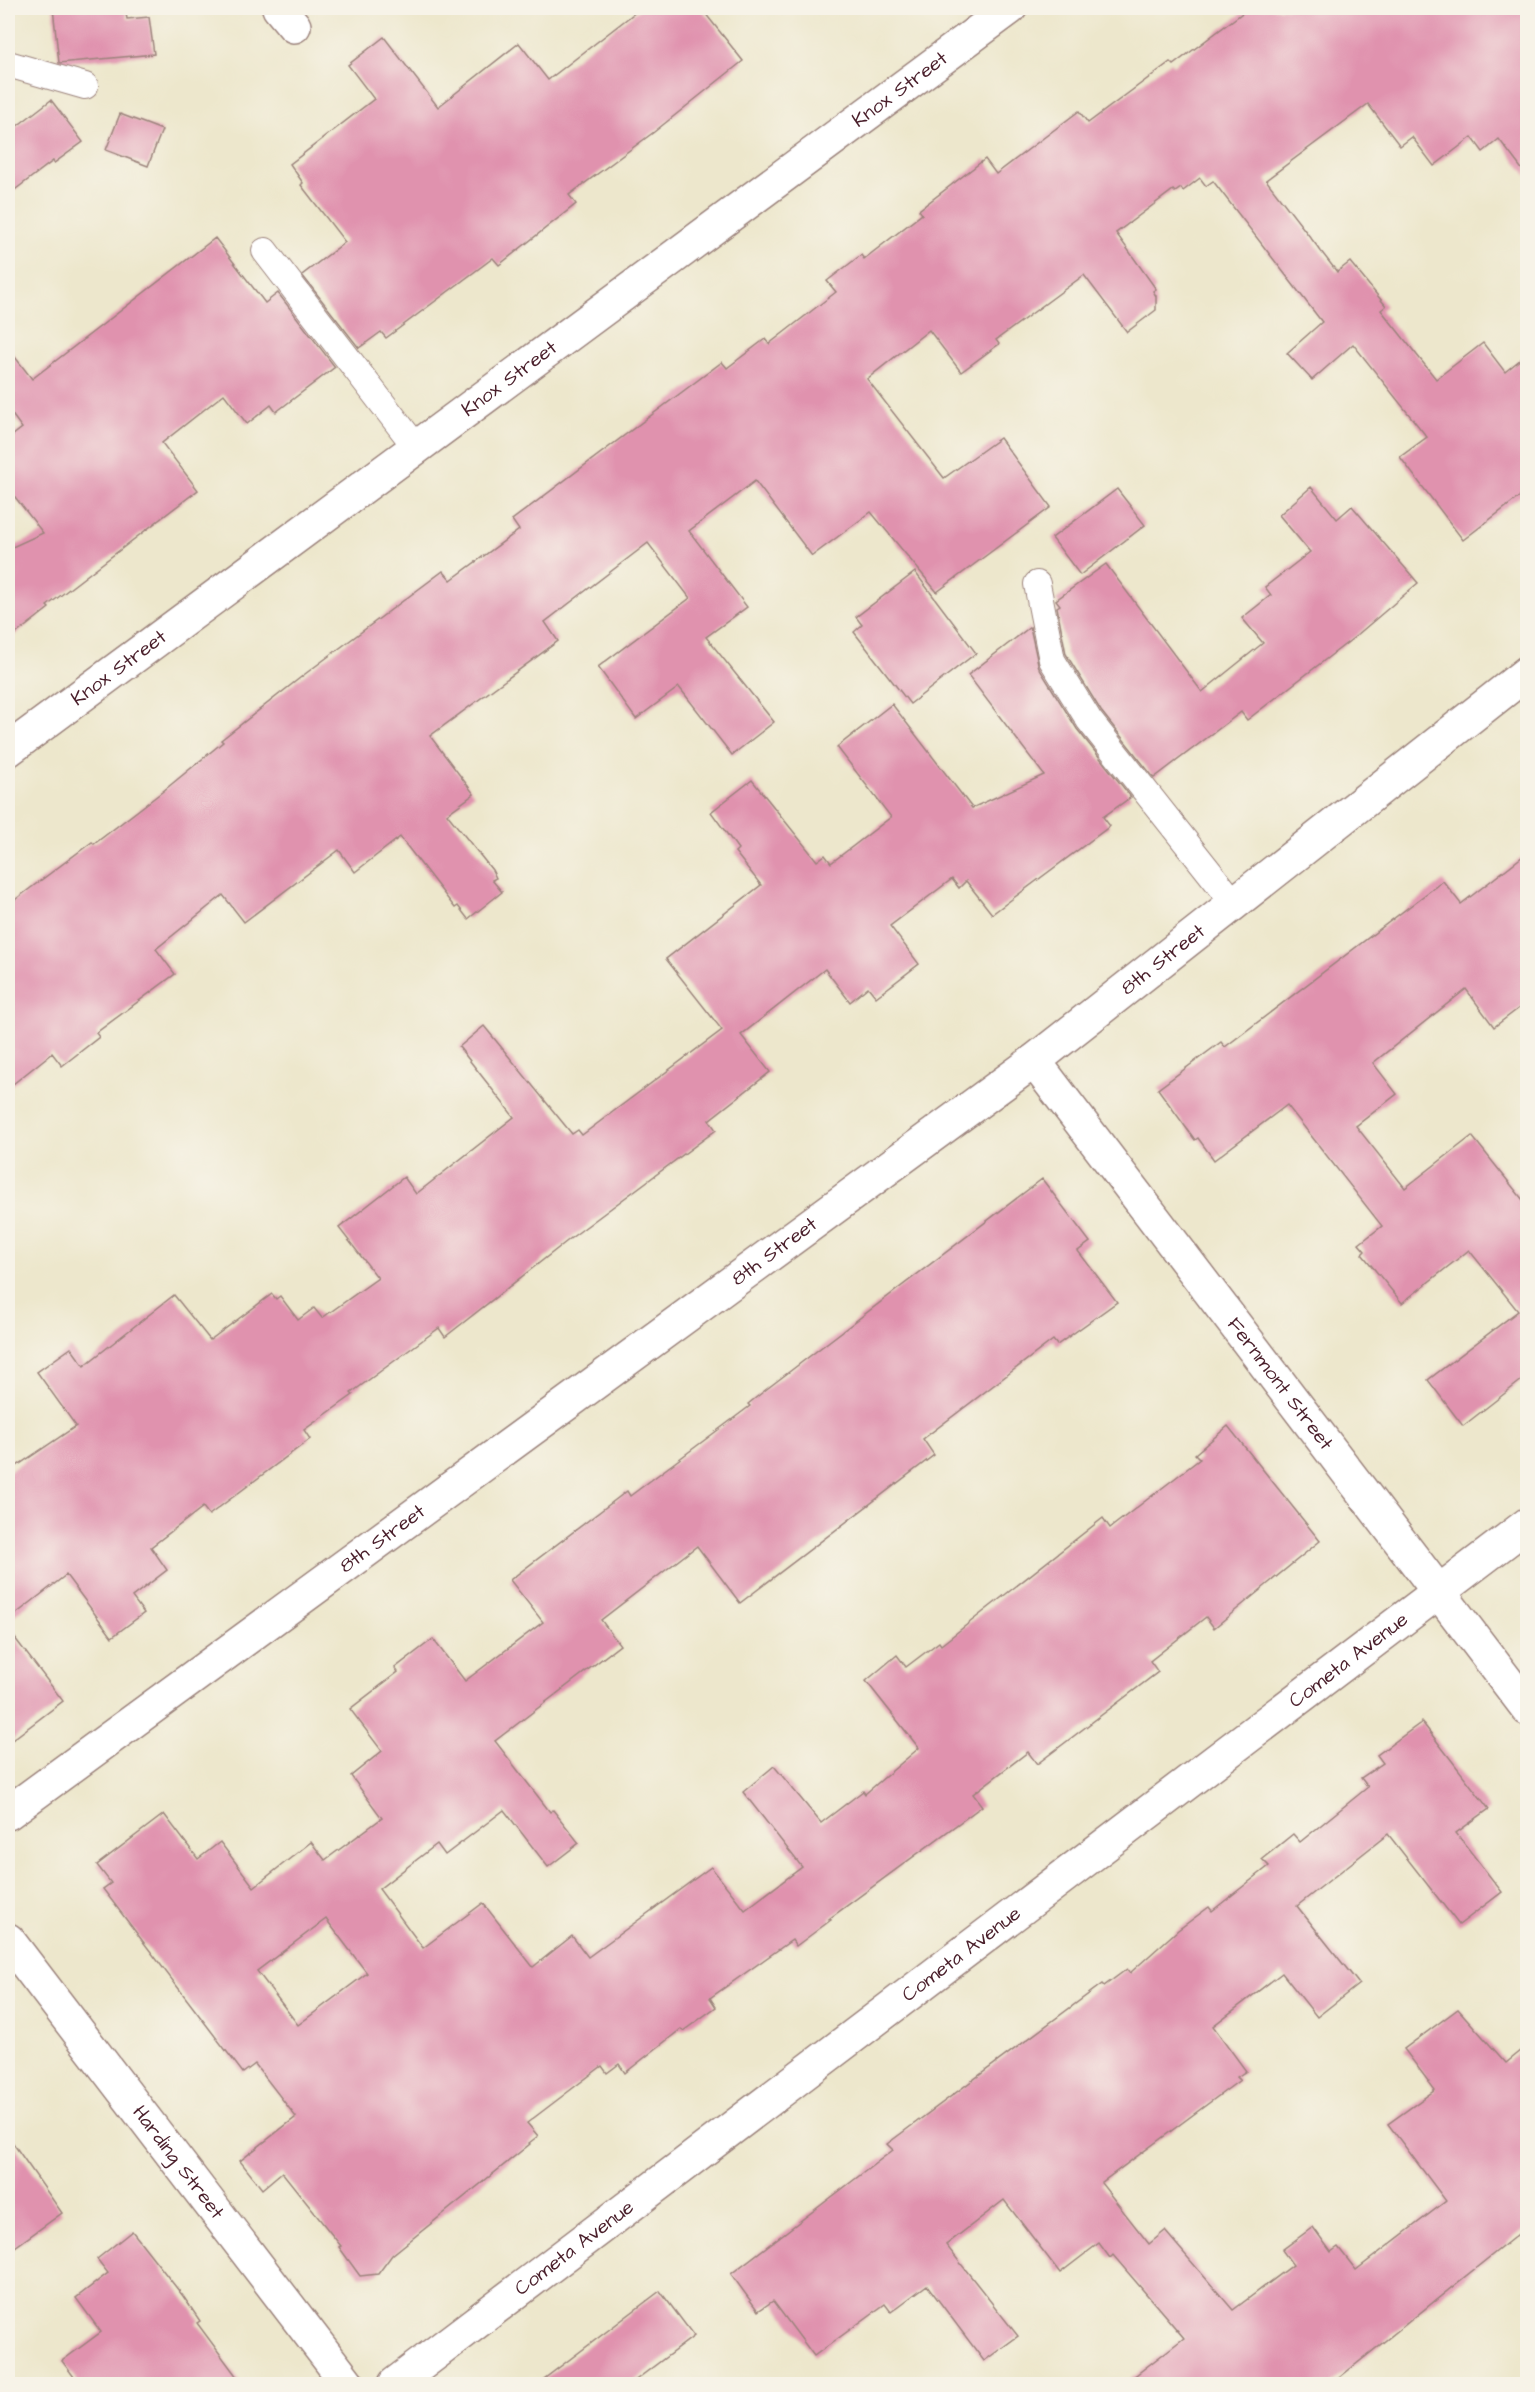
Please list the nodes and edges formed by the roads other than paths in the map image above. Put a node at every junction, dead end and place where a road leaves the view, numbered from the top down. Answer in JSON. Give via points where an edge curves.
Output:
{"nodes":[{"id":1,"x":1010,"y":8,"type":"edge"},
{"id":2,"x":8,"y":64,"type":"edge"},
{"id":3,"x":85,"y":86,"type":"dead end"},
{"id":4,"x":266,"y":251,"type":"dead end"},
{"id":5,"x":416,"y":447,"type":"junction"},
{"id":6,"x":1037,"y":584,"type":"dead end"},
{"id":7,"x":1527,"y":672,"type":"edge"},
{"id":8,"x":8,"y":750,"type":"edge"},
{"id":9,"x":1234,"y":903,"type":"junction"},
{"id":10,"x":1034,"y":1061,"type":"junction"},
{"id":11,"x":1527,"y":1524,"type":"edge"},
{"id":12,"x":1438,"y":1592,"type":"junction"},
{"id":13,"x":1527,"y":1709,"type":"edge"},
{"id":14,"x":8,"y":1813,"type":"edge"},
{"id":15,"x":8,"y":1940,"type":"edge"},
{"id":16,"x":348,"y":2385,"type":"edge"},
{"id":17,"x":395,"y":2385,"type":"edge"}],
"edges":[{"from":1,"to":5,"type":"street","name":"Knox Street"},
{"from":2,"to":3,"type":"lane"},
{"from":4,"to":5,"type":"lane"},
{"from":5,"to":8,"type":"street","name":"Knox Street"},
{"from":6,"to":9,"type":"lane","via":[[1052,660],[1089,720]]},
{"from":7,"to":9,"type":"street","name":"8th Street"},
{"from":9,"to":10,"type":"street","name":"8th Street"},
{"from":10,"to":12,"type":"street","name":"Fernmont Street"},
{"from":10,"to":14,"type":"street","name":"8th Street"},
{"from":11,"to":12,"type":"street","name":"Cometa Avenue"},
{"from":12,"to":13,"type":"street","name":"Fernmont Street"},
{"from":12,"to":17,"type":"street","name":"Cometa Avenue"},
{"from":15,"to":16,"type":"street","name":"Harding Street"}]}
